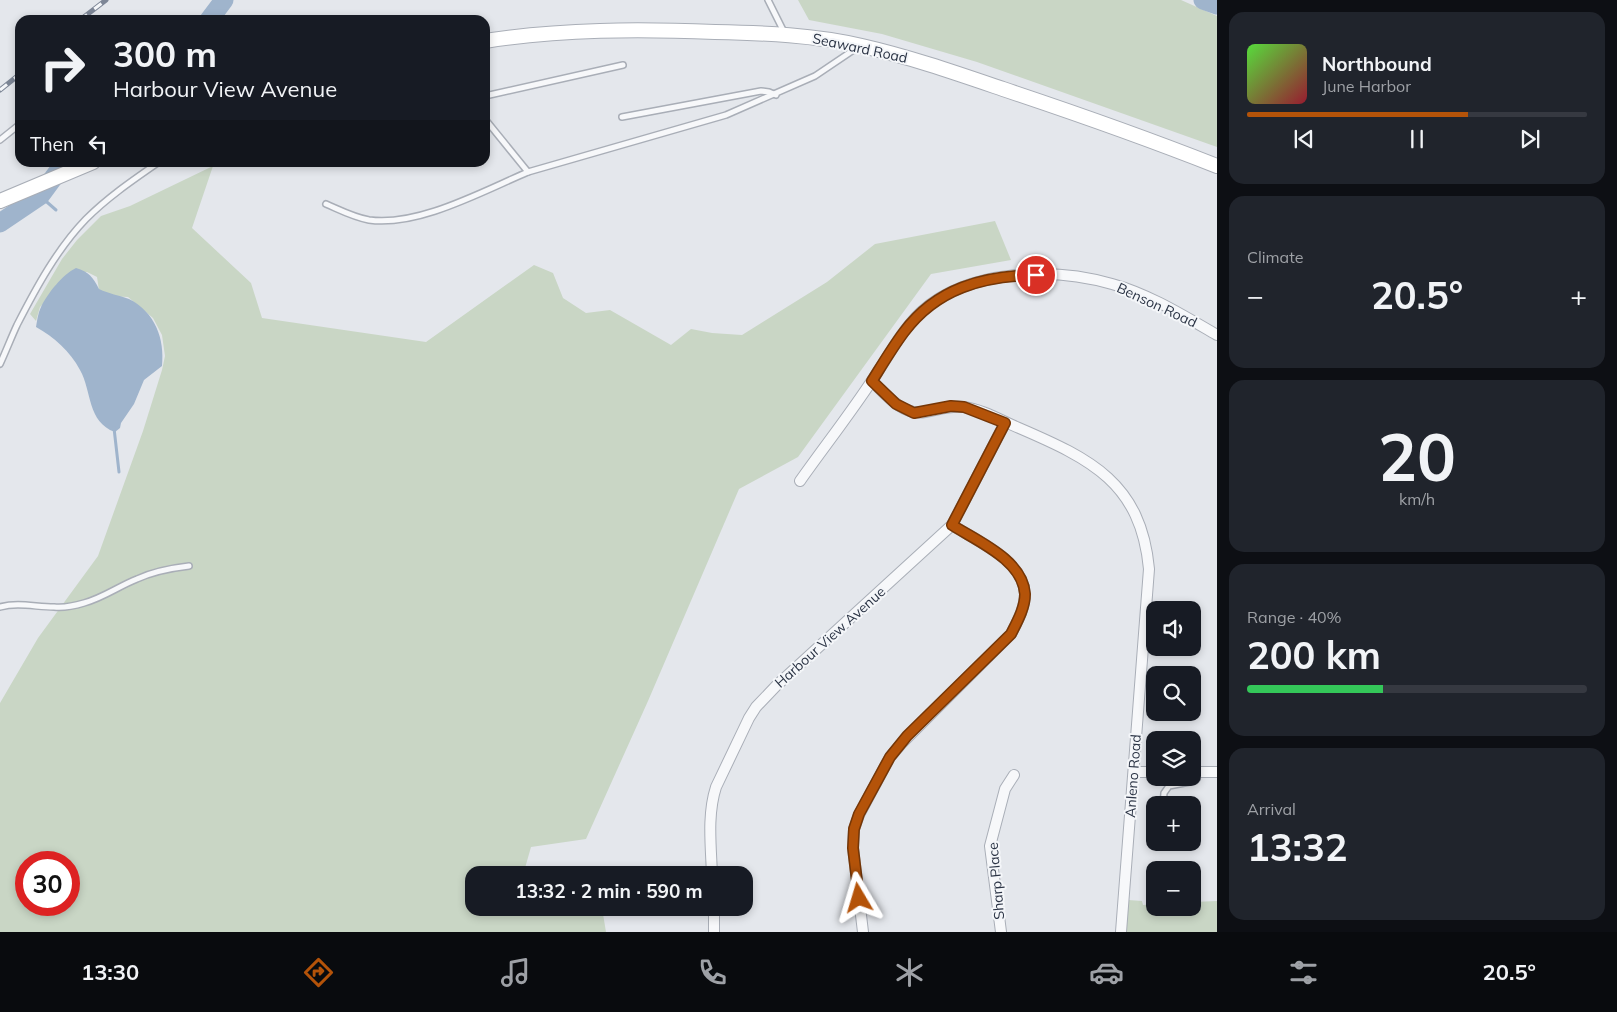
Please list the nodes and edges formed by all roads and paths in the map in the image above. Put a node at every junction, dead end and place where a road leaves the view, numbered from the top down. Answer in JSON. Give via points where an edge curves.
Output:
{"nodes":[{"id":1,"x":768,"y":0,"type":"edge"},
{"id":2,"x":785,"y":35,"type":"junction"},
{"id":3,"x":490,"y":40,"type":"edge"},
{"id":4,"x":861,"y":46,"type":"junction"},
{"id":5,"x":622,"y":65,"type":"dead end"},
{"id":6,"x":776,"y":94,"type":"junction"},
{"id":7,"x":490,"y":95,"type":"edge"},
{"id":8,"x":622,"y":117,"type":"dead end"},
{"id":9,"x":490,"y":125,"type":"edge"},
{"id":10,"x":15,"y":128,"type":"edge"},
{"id":11,"x":0,"y":140,"type":"edge"},
{"id":12,"x":1217,"y":166,"type":"edge"},
{"id":13,"x":81,"y":167,"type":"edge"},
{"id":14,"x":152,"y":167,"type":"edge"},
{"id":15,"x":528,"y":172,"type":"junction"},
{"id":16,"x":0,"y":201,"type":"edge"},
{"id":17,"x":326,"y":204,"type":"dead end"},
{"id":18,"x":1217,"y":335,"type":"edge"},
{"id":19,"x":0,"y":364,"type":"edge"},
{"id":20,"x":872,"y":381,"type":"junction"},
{"id":21,"x":1005,"y":423,"type":"junction"},
{"id":22,"x":800,"y":481,"type":"dead end"},
{"id":23,"x":952,"y":525,"type":"junction"},
{"id":24,"x":189,"y":566,"type":"dead end"},
{"id":25,"x":0,"y":607,"type":"edge"},
{"id":26,"x":1134,"y":772,"type":"junction"},
{"id":27,"x":1146,"y":772,"type":"edge"},
{"id":28,"x":1201,"y":772,"type":"edge"},
{"id":29,"x":1217,"y":772,"type":"edge"},
{"id":30,"x":1014,"y":775,"type":"dead end"},
{"id":31,"x":712,"y":866,"type":"edge"},
{"id":32,"x":714,"y":916,"type":"edge"},
{"id":33,"x":714,"y":932,"type":"edge"},
{"id":34,"x":863,"y":932,"type":"edge"},
{"id":35,"x":1001,"y":932,"type":"edge"},
{"id":36,"x":1121,"y":932,"type":"edge"}],
"edges":[{"from":1,"to":2,"type":"lane"},
{"from":2,"to":3,"type":"street","name":"Seaward Road","via":[[666,30],[580,31]]},
{"from":2,"to":4,"type":"street","name":"Seaward Road"},
{"from":4,"to":6,"type":"lane","via":[[815,76]]},
{"from":4,"to":12,"type":"street","name":"Seaward Road","via":[[924,62],[1126,131]]},
{"from":5,"to":7,"type":"lane"},
{"from":6,"to":8,"type":"lane","via":[[761,91]]},
{"from":6,"to":15,"type":"lane","via":[[700,124]]},
{"from":9,"to":15,"type":"lane"},
{"from":10,"to":11,"type":"lane"},
{"from":13,"to":16,"type":"street"},
{"from":14,"to":19,"type":"lane","via":[[100,205],[72,235],[37,289]]},
{"from":15,"to":17,"type":"lane","via":[[418,217],[395,221],[368,220]]},
{"from":18,"to":20,"type":"street","name":"Benson Road","via":[[1173,310],[1112,284],[1050,274],[990,279],[942,296],[921,312]]},
{"from":20,"to":21,"type":"street","name":"Anleno Road","via":[[896,404],[914,413],[951,406],[964,407]]},
{"from":20,"to":22,"type":"street","name":"Benson Road"},
{"from":21,"to":23,"type":"street","name":"Harbour View Avenue"},
{"from":21,"to":26,"type":"street","name":"Anleno Road","via":[[1076,454],[1097,467],[1125,497],[1140,526],[1149,569]]},
{"from":23,"to":31,"type":"street","name":"Harbour View Avenue","via":[[756,707],[712,799]]},
{"from":23,"to":34,"type":"street","via":[[1009,561],[1022,583],[1025,593],[1023,604],[1011,634],[907,736],[890,757],[859,814],[853,848]]},
{"from":24,"to":25,"type":"lane","via":[[139,577],[100,597],[66,607]]},
{"from":26,"to":27,"type":"street"},
{"from":26,"to":36,"type":"street","name":"Anleno Road"},
{"from":28,"to":29,"type":"street"},
{"from":30,"to":35,"type":"street","name":"Sharp Place","via":[[1005,789],[990,846]]},
{"from":32,"to":33,"type":"street"}]}
